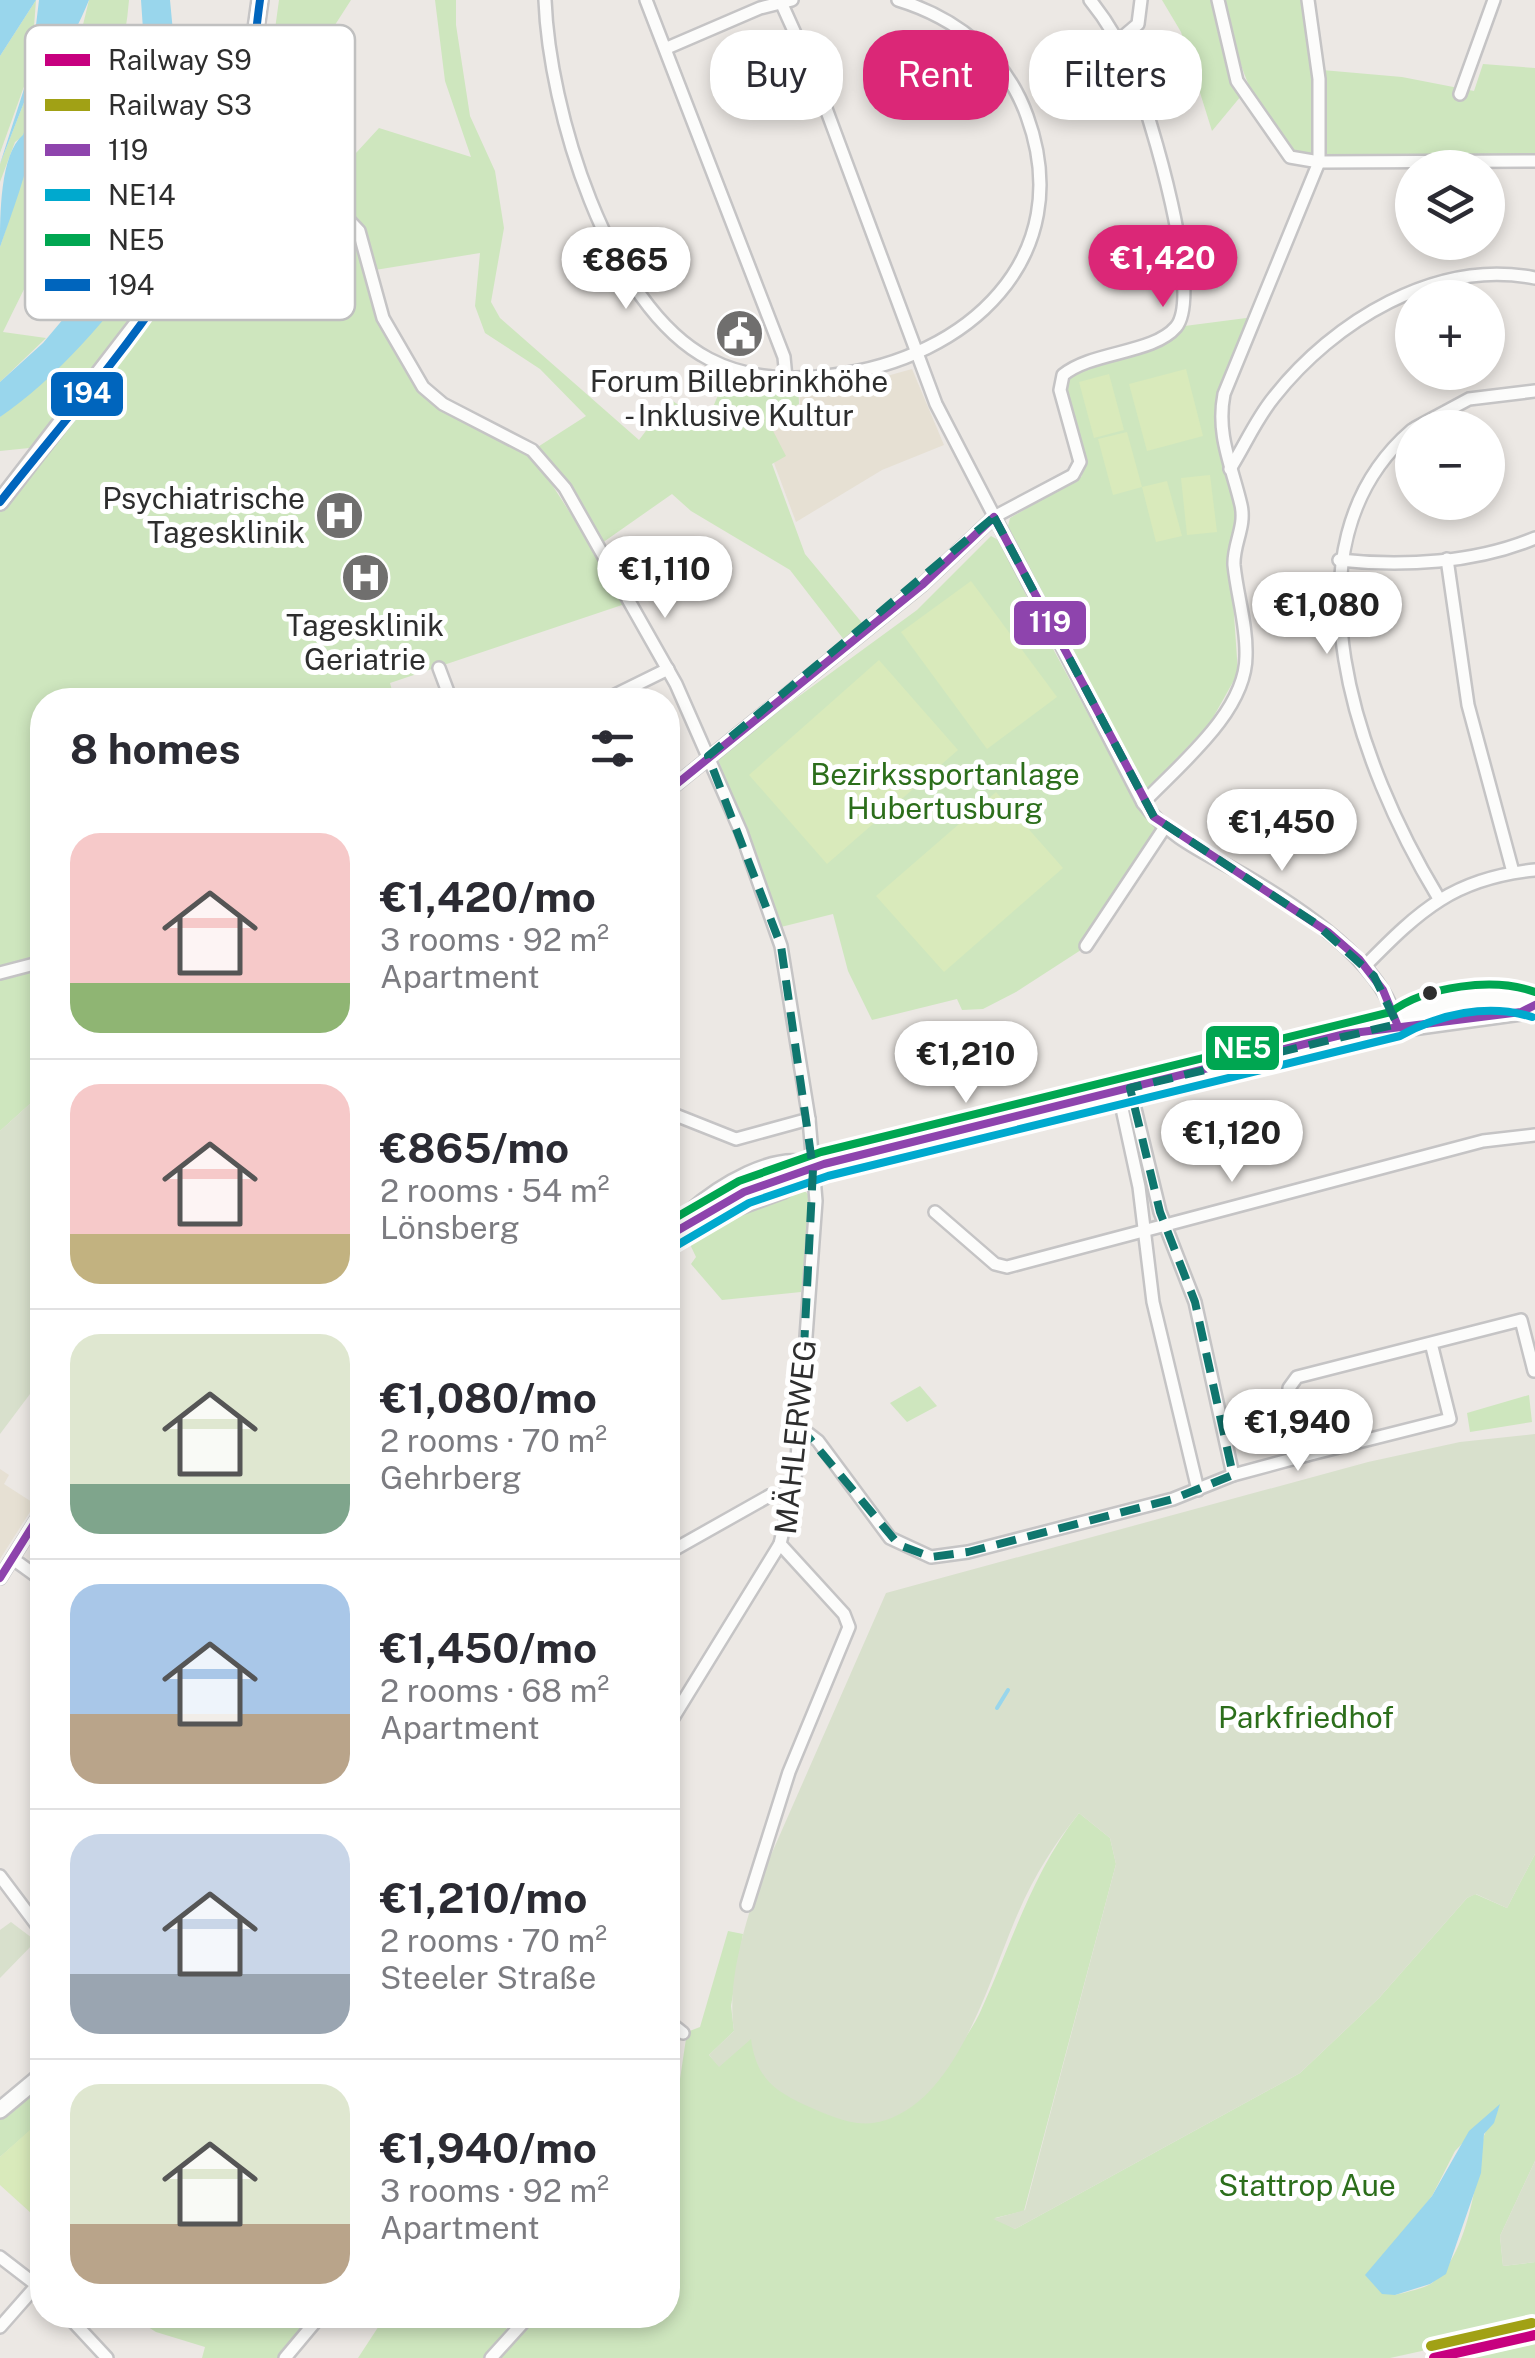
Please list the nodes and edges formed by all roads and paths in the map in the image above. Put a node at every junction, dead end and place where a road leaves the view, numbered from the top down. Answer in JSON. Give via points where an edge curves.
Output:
{"nodes":[{"id":1,"x":260,"y":0,"type":"edge"},
{"id":2,"x":546,"y":0,"type":"edge"},
{"id":3,"x":646,"y":0,"type":"edge"},
{"id":4,"x":898,"y":0,"type":"edge"},
{"id":5,"x":1090,"y":0,"type":"edge"},
{"id":6,"x":1141,"y":0,"type":"edge"},
{"id":7,"x":1218,"y":0,"type":"edge"},
{"id":8,"x":1308,"y":0,"type":"edge"},
{"id":9,"x":1494,"y":0,"type":"edge"},
{"id":10,"x":784,"y":1,"type":"edge"},
{"id":11,"x":257,"y":25,"type":"edge"},
{"id":12,"x":1110,"y":30,"type":"edge"},
{"id":13,"x":1131,"y":30,"type":"edge"},
{"id":14,"x":667,"y":48,"type":"junction"},
{"id":15,"x":1460,"y":94,"type":"dead end"},
{"id":16,"x":1149,"y":120,"type":"edge"},
{"id":17,"x":1535,"y":160,"type":"edge"},
{"id":18,"x":1319,"y":162,"type":"junction"},
{"id":19,"x":355,"y":229,"type":"edge"},
{"id":20,"x":1535,"y":278,"type":"edge"},
{"id":21,"x":139,"y":320,"type":"edge"},
{"id":22,"x":918,"y":354,"type":"junction"},
{"id":23,"x":786,"y":378,"type":"junction"},
{"id":24,"x":1535,"y":391,"type":"edge"},
{"id":25,"x":1449,"y":410,"type":"edge"},
{"id":26,"x":1395,"y":447,"type":"edge"},
{"id":27,"x":1230,"y":469,"type":"junction"},
{"id":28,"x":0,"y":502,"type":"edge"},
{"id":29,"x":994,"y":517,"type":"junction"},
{"id":30,"x":1535,"y":538,"type":"edge"},
{"id":31,"x":1447,"y":559,"type":"junction"},
{"id":32,"x":1340,"y":560,"type":"junction"},
{"id":33,"x":440,"y":668,"type":"dead end"},
{"id":34,"x":668,"y":669,"type":"junction"},
{"id":35,"x":447,"y":688,"type":"edge"},
{"id":36,"x":629,"y":688,"type":"edge"},
{"id":37,"x":677,"y":688,"type":"edge"},
{"id":38,"x":680,"y":695,"type":"edge"},
{"id":39,"x":708,"y":756,"type":"junction"},
{"id":40,"x":680,"y":780,"type":"edge"},
{"id":41,"x":1143,"y":802,"type":"junction"},
{"id":42,"x":1164,"y":827,"type":"junction"},
{"id":43,"x":1535,"y":870,"type":"edge"},
{"id":44,"x":1512,"y":872,"type":"junction"},
{"id":45,"x":1438,"y":897,"type":"junction"},
{"id":46,"x":1086,"y":946,"type":"dead end"},
{"id":47,"x":30,"y":965,"type":"edge"},
{"id":48,"x":1365,"y":966,"type":"junction"},
{"id":49,"x":0,"y":973,"type":"edge"},
{"id":50,"x":1532,"y":1005,"type":"edge"},
{"id":51,"x":1397,"y":1024,"type":"junction"},
{"id":52,"x":1124,"y":1089,"type":"junction"},
{"id":53,"x":680,"y":1117,"type":"edge"},
{"id":54,"x":810,"y":1118,"type":"junction"},
{"id":55,"x":1535,"y":1136,"type":"edge"},
{"id":56,"x":813,"y":1167,"type":"junction"},
{"id":57,"x":935,"y":1212,"type":"dead end"},
{"id":58,"x":680,"y":1224,"type":"edge"},
{"id":59,"x":1166,"y":1225,"type":"junction"},
{"id":60,"x":680,"y":1229,"type":"edge"},
{"id":61,"x":1145,"y":1230,"type":"junction"},
{"id":62,"x":1431,"y":1343,"type":"junction"},
{"id":63,"x":1534,"y":1371,"type":"edge"},
{"id":64,"x":800,"y":1427,"type":"junction"},
{"id":65,"x":1306,"y":1456,"type":"junction"},
{"id":66,"x":1233,"y":1474,"type":"junction"},
{"id":67,"x":1198,"y":1490,"type":"junction"},
{"id":68,"x":793,"y":1492,"type":"junction"},
{"id":69,"x":30,"y":1530,"type":"edge"},
{"id":70,"x":780,"y":1544,"type":"junction"},
{"id":71,"x":680,"y":1546,"type":"edge"},
{"id":72,"x":12,"y":1558,"type":"junction"},
{"id":73,"x":30,"y":1571,"type":"edge"},
{"id":74,"x":0,"y":1578,"type":"edge"},
{"id":75,"x":680,"y":1706,"type":"edge"},
{"id":76,"x":0,"y":1876,"type":"edge"},
{"id":77,"x":747,"y":1905,"type":"dead end"},
{"id":78,"x":30,"y":1916,"type":"edge"},
{"id":79,"x":680,"y":2030,"type":"edge"},
{"id":80,"x":684,"y":2033,"type":"dead end"},
{"id":81,"x":30,"y":2085,"type":"edge"},
{"id":82,"x":0,"y":2110,"type":"edge"},
{"id":83,"x":0,"y":2257,"type":"edge"},
{"id":84,"x":30,"y":2280,"type":"edge"},
{"id":85,"x":30,"y":2297,"type":"edge"},
{"id":86,"x":0,"y":2327,"type":"edge"},
{"id":87,"x":78,"y":2328,"type":"edge"},
{"id":88,"x":310,"y":2328,"type":"edge"},
{"id":89,"x":518,"y":2328,"type":"edge"},
{"id":90,"x":107,"y":2358,"type":"edge"},
{"id":91,"x":285,"y":2358,"type":"edge"},
{"id":92,"x":491,"y":2358,"type":"edge"}],
"edges":[{"from":1,"to":11,"type":"main road"},
{"from":2,"to":23,"type":"street","via":[[574,147],[638,294],[674,336],[710,360]]},
{"from":3,"to":14,"type":"street"},
{"from":4,"to":22,"type":"street","via":[[956,26],[998,64],[1025,110],[1038,171],[1032,231],[1012,276],[964,330]]},
{"from":5,"to":12,"type":"street"},
{"from":6,"to":13,"type":"street"},
{"from":7,"to":18,"type":"street","via":[[1233,69],[1267,128],[1290,157]]},
{"from":8,"to":18,"type":"street","via":[[1319,79]]},
{"from":9,"to":15,"type":"street"},
{"from":10,"to":14,"type":"street"},
{"from":10,"to":22,"type":"street"},
{"from":14,"to":23,"type":"street","via":[[784,357]]},
{"from":16,"to":29,"type":"street","via":[[1180,252],[1185,308],[1170,333],[1063,375],[1060,390],[1078,469]]},
{"from":17,"to":18,"type":"street"},
{"from":18,"to":27,"type":"street","via":[[1224,394],[1221,433]]},
{"from":19,"to":34,"type":"street","name":"MÄHLERWEG","via":[[383,318],[413,374],[443,404],[532,450],[586,520]]},
{"from":20,"to":27,"type":"street","via":[[1497,275],[1432,286],[1359,320],[1288,380]]},
{"from":21,"to":28,"type":"main road"},
{"from":22,"to":23,"type":"street","via":[[845,374]]},
{"from":22,"to":29,"type":"street"},
{"from":24,"to":25,"type":"street","via":[[1469,399]]},
{"from":26,"to":32,"type":"street","via":[[1359,495]]},
{"from":27,"to":41,"type":"street","via":[[1242,515],[1234,563],[1244,673],[1236,697]]},
{"from":29,"to":39,"type":"street","via":[[863,635]]},
{"from":29,"to":41,"type":"street"},
{"from":30,"to":31,"type":"street"},
{"from":31,"to":32,"type":"street"},
{"from":31,"to":44,"type":"street","via":[[1468,704]]},
{"from":32,"to":45,"type":"street","via":[[1338,593],[1367,743],[1394,814]]},
{"from":33,"to":35,"type":"street"},
{"from":34,"to":36,"type":"street"},
{"from":34,"to":37,"type":"street","name":"MÄHLERWEG"},
{"from":38,"to":39,"type":"street","name":"MÄHLERWEG"},
{"from":39,"to":40,"type":"street"},
{"from":39,"to":54,"type":"street","name":"MÄHLERWEG","via":[[781,946]]},
{"from":41,"to":42,"type":"street"},
{"from":42,"to":46,"type":"street"},
{"from":42,"to":48,"type":"street","via":[[1284,901]]},
{"from":43,"to":44,"type":"street"},
{"from":44,"to":45,"type":"street"},
{"from":45,"to":48,"type":"street"},
{"from":47,"to":49,"type":"street"},
{"from":48,"to":51,"type":"street","via":[[1391,1001]]},
{"from":50,"to":51,"type":"main road","via":[[1520,999],[1427,1008]]},
{"from":51,"to":52,"type":"main road"},
{"from":52,"to":56,"type":"main road"},
{"from":52,"to":59,"type":"street"},
{"from":52,"to":61,"type":"street"},
{"from":53,"to":54,"type":"street","via":[[736,1139]]},
{"from":54,"to":56,"type":"street","name":"MÄHLERWEG"},
{"from":55,"to":59,"type":"street","via":[[1484,1141]]},
{"from":56,"to":58,"type":"main road","via":[[793,1161],[739,1181]]},
{"from":56,"to":60,"type":"main road","via":[[783,1190]]},
{"from":56,"to":64,"type":"street","name":"MÄHLERWEG","via":[[816,1216]]},
{"from":57,"to":61,"type":"street","via":[[1000,1267]]},
{"from":59,"to":61,"type":"street"},
{"from":59,"to":66,"type":"street","via":[[1195,1302]]},
{"from":61,"to":67,"type":"street","via":[[1152,1302]]},
{"from":62,"to":63,"type":"street","via":[[1521,1320]]},
{"from":62,"to":65,"type":"street","via":[[1290,1382]]},
{"from":62,"to":65,"type":"street","via":[[1450,1419]]},
{"from":64,"to":67,"type":"street","via":[[818,1441],[890,1538],[931,1556]]},
{"from":64,"to":68,"type":"street","name":"MÄHLERWEG"},
{"from":65,"to":66,"type":"street"},
{"from":66,"to":67,"type":"street"},
{"from":68,"to":70,"type":"street","name":"MÄHLERWEG"},
{"from":68,"to":71,"type":"street","via":[[769,1496]]},
{"from":69,"to":72,"type":"street"},
{"from":70,"to":75,"type":"street"},
{"from":70,"to":77,"type":"street","name":"MÄHLERWEG","via":[[849,1627],[795,1757]]},
{"from":72,"to":73,"type":"street"},
{"from":72,"to":74,"type":"street"},
{"from":76,"to":78,"type":"street"},
{"from":79,"to":80,"type":"street"},
{"from":81,"to":82,"type":"main road"},
{"from":83,"to":84,"type":"street"},
{"from":85,"to":86,"type":"street"},
{"from":87,"to":90,"type":"street"},
{"from":88,"to":91,"type":"street"},
{"from":89,"to":92,"type":"street"}]}
